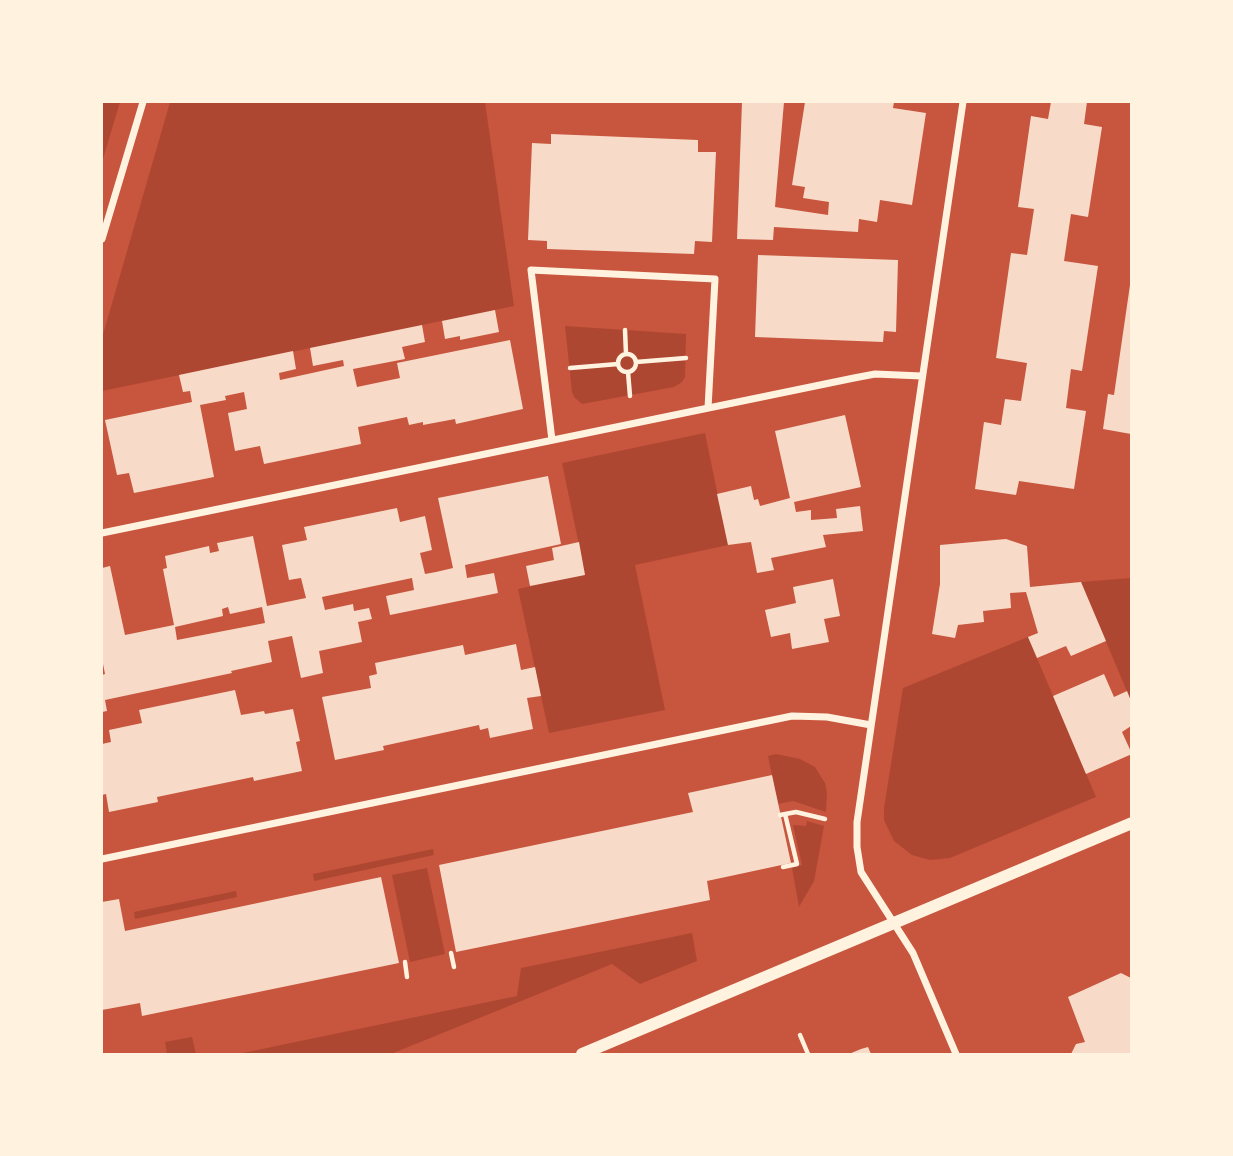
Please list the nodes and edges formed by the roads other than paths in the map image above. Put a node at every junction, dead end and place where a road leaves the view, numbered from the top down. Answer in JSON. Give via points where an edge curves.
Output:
{"nodes":[{"id":1,"x":143,"y":102,"type":"edge"},
{"id":2,"x":963,"y":102,"type":"edge"},
{"id":3,"x":102,"y":239,"type":"edge"},
{"id":4,"x":922,"y":376,"type":"junction"},
{"id":5,"x":708,"y":408,"type":"junction"},
{"id":6,"x":552,"y":440,"type":"junction"},
{"id":7,"x":102,"y":533,"type":"edge"},
{"id":8,"x":871,"y":725,"type":"junction"},
{"id":9,"x":1132,"y":823,"type":"edge"},
{"id":10,"x":102,"y":859,"type":"edge"},
{"id":11,"x":894,"y":923,"type":"junction"},
{"id":12,"x":582,"y":1055,"type":"edge"},
{"id":13,"x":956,"y":1055,"type":"edge"}],
"edges":[{"from":1,"to":3,"type":"street"},
{"from":2,"to":4,"type":"street"},
{"from":4,"to":5,"type":"street","via":[[875,374]]},
{"from":4,"to":8,"type":"street"},
{"from":5,"to":6,"type":"street"},
{"from":5,"to":6,"type":"street","via":[[715,279],[531,270]]},
{"from":6,"to":7,"type":"street"},
{"from":8,"to":10,"type":"street","via":[[792,716]]},
{"from":8,"to":11,"type":"street","via":[[857,847],[861,872]]},
{"from":9,"to":11,"type":"street"},
{"from":11,"to":12,"type":"street"},
{"from":11,"to":13,"type":"street","via":[[913,953]]}]}
